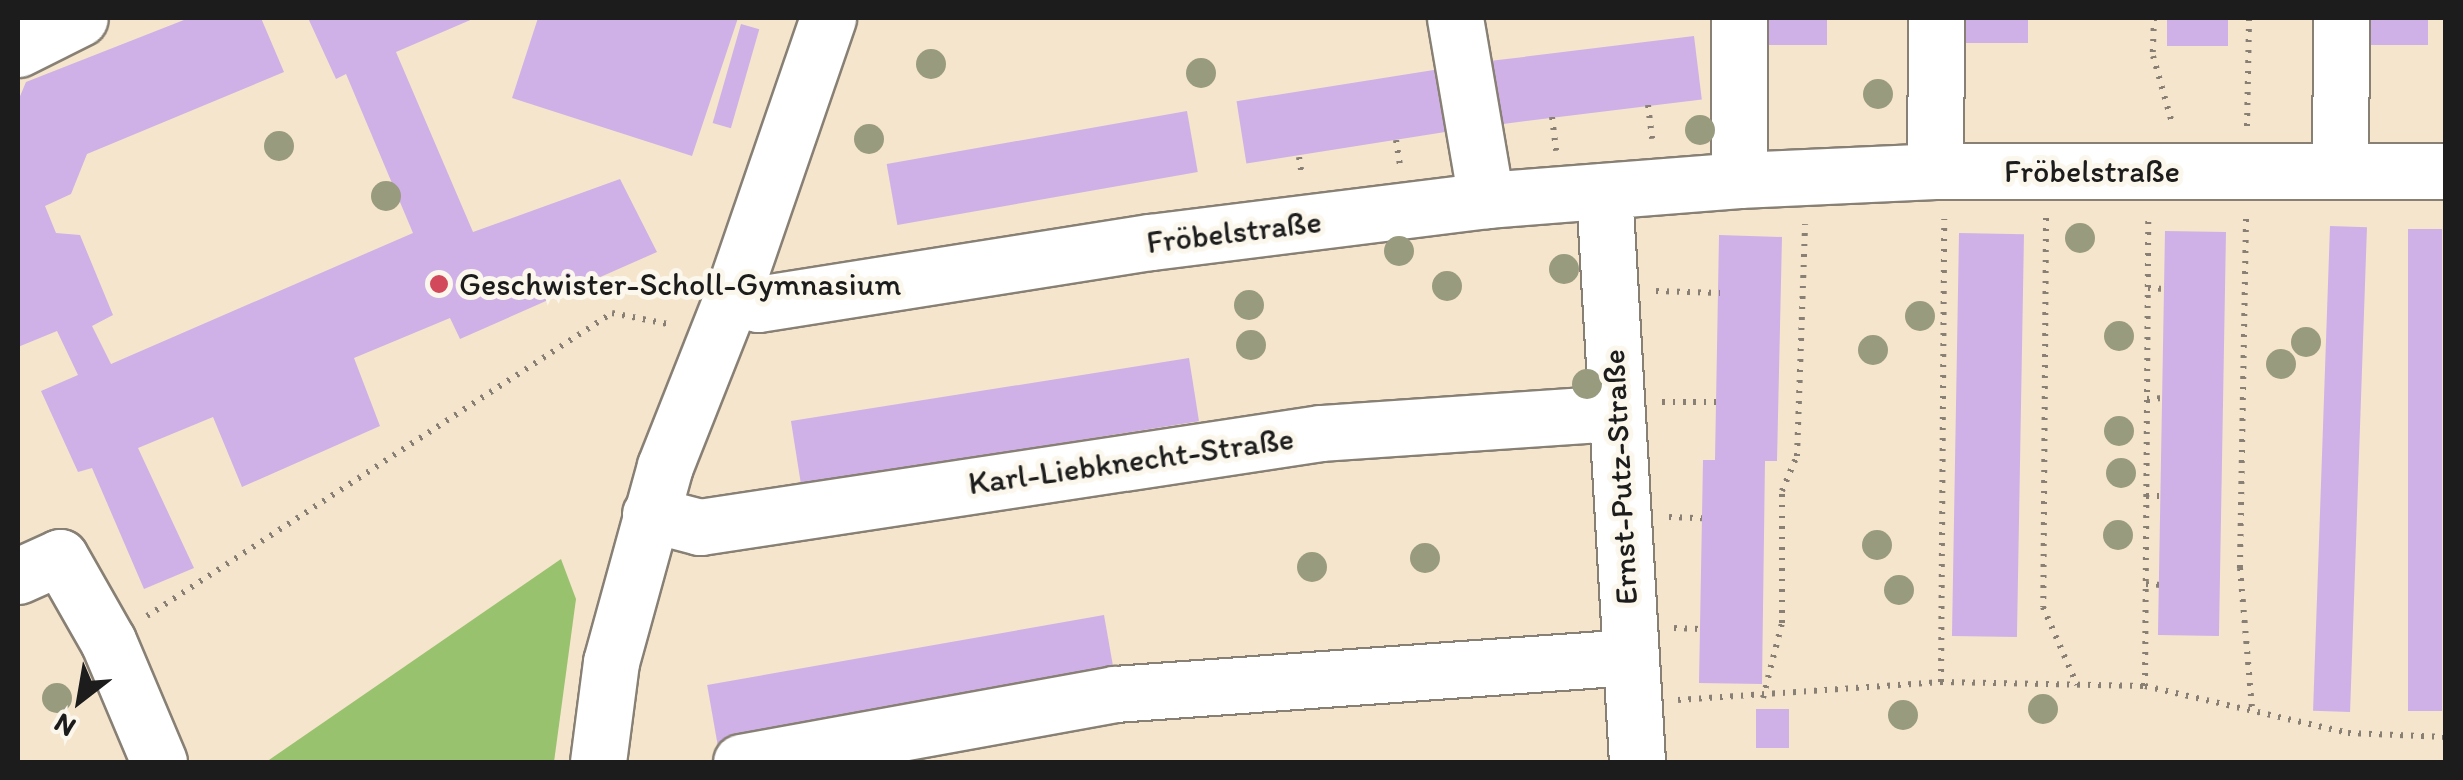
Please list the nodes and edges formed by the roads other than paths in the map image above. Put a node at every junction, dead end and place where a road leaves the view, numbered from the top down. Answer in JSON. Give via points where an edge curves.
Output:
{"nodes":[{"id":1,"x":80,"y":18,"type":"edge"},
{"id":2,"x":828,"y":18,"type":"edge"},
{"id":3,"x":1455,"y":18,"type":"edge"},
{"id":4,"x":1738,"y":18,"type":"edge"},
{"id":5,"x":1936,"y":18,"type":"edge"},
{"id":6,"x":2342,"y":18,"type":"edge"},
{"id":7,"x":18,"y":49,"type":"edge"},
{"id":8,"x":1935,"y":171,"type":"junction"},
{"id":9,"x":2340,"y":171,"type":"junction"},
{"id":10,"x":2446,"y":171,"type":"edge"},
{"id":11,"x":1740,"y":180,"type":"junction"},
{"id":12,"x":1604,"y":191,"type":"junction"},
{"id":13,"x":1486,"y":200,"type":"junction"},
{"id":14,"x":724,"y":318,"type":"junction"},
{"id":15,"x":1616,"y":413,"type":"junction"},
{"id":16,"x":650,"y":514,"type":"junction"},
{"id":17,"x":18,"y":576,"type":"edge"},
{"id":18,"x":1631,"y":679,"type":"junction"},
{"id":19,"x":160,"y":762,"type":"edge"},
{"id":20,"x":598,"y":762,"type":"edge"},
{"id":21,"x":741,"y":762,"type":"edge"},
{"id":22,"x":1636,"y":762,"type":"edge"}],
"edges":[{"from":1,"to":7,"type":"street"},
{"from":2,"to":14,"type":"street"},
{"from":3,"to":13,"type":"street"},
{"from":4,"to":11,"type":"street"},
{"from":5,"to":8,"type":"street"},
{"from":6,"to":9,"type":"street"},
{"from":8,"to":9,"type":"street","name":"Fröbelstraße"},
{"from":8,"to":11,"type":"street","name":"Fröbelstraße"},
{"from":9,"to":10,"type":"street","name":"Fröbelstraße"},
{"from":11,"to":12,"type":"street","name":"Fröbelstraße"},
{"from":12,"to":13,"type":"street","name":"Fröbelstraße"},
{"from":12,"to":15,"type":"street","name":"Ernst-Putz-Straße"},
{"from":13,"to":14,"type":"street","name":"Fröbelstraße","via":[[1151,242],[758,304]]},
{"from":14,"to":16,"type":"street"},
{"from":15,"to":16,"type":"street","name":"Karl-Liebknecht-Straße","via":[[1284,438],[700,527]]},
{"from":15,"to":18,"type":"street","name":"Ernst-Putz-Straße"},
{"from":16,"to":20,"type":"street","via":[[611,662]]},
{"from":17,"to":19,"type":"street","via":[[60,558],[108,642]]},
{"from":18,"to":21,"type":"street","via":[[1116,694]]},
{"from":18,"to":22,"type":"street","name":"Ernst-Putz-Straße"}]}
